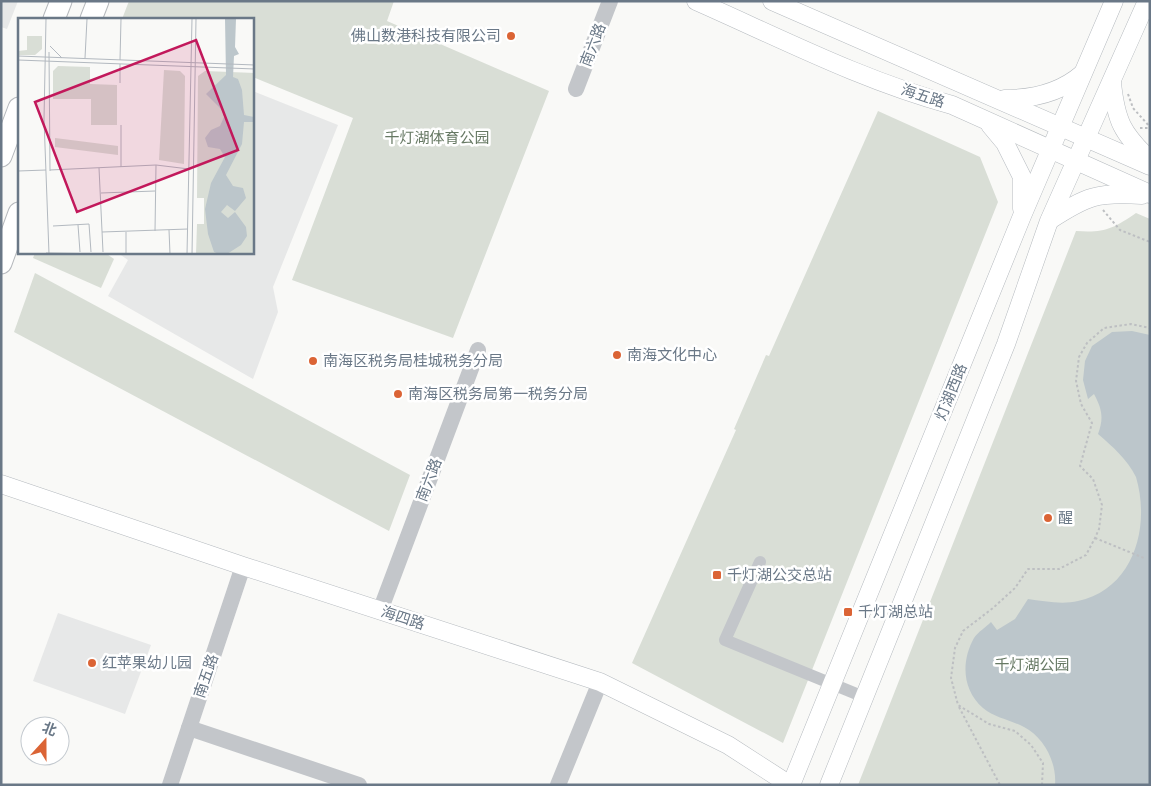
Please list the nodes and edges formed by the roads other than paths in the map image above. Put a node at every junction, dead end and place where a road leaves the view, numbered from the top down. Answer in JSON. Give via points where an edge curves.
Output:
{"nodes":[{"id":1,"x":61,"y":1,"type":"edge"},
{"id":2,"x":98,"y":1,"type":"edge"},
{"id":3,"x":610,"y":1,"type":"edge"},
{"id":4,"x":696,"y":1,"type":"edge"},
{"id":5,"x":772,"y":1,"type":"edge"},
{"id":6,"x":1114,"y":1,"type":"edge"},
{"id":7,"x":1147,"y":1,"type":"edge"},
{"id":8,"x":54,"y":18,"type":"edge"},
{"id":9,"x":91,"y":18,"type":"edge"},
{"id":10,"x":1084,"y":72,"type":"junction"},
{"id":11,"x":1112,"y":81,"type":"junction"},
{"id":12,"x":576,"y":89,"type":"dead end"},
{"id":13,"x":997,"y":99,"type":"junction"},
{"id":14,"x":18,"y":111,"type":"edge"},
{"id":15,"x":987,"y":121,"type":"junction"},
{"id":16,"x":1060,"y":126,"type":"junction"},
{"id":17,"x":1087,"y":138,"type":"junction"},
{"id":18,"x":1051,"y":150,"type":"junction"},
{"id":19,"x":1,"y":156,"type":"edge"},
{"id":20,"x":1150,"y":160,"type":"edge"},
{"id":21,"x":1076,"y":161,"type":"junction"},
{"id":22,"x":1150,"y":166,"type":"edge"},
{"id":23,"x":1150,"y":195,"type":"edge"},
{"id":24,"x":18,"y":215,"type":"edge"},
{"id":25,"x":1022,"y":216,"type":"junction"},
{"id":26,"x":1050,"y":221,"type":"junction"},
{"id":27,"x":1,"y":262,"type":"edge"},
{"id":28,"x":478,"y":350,"type":"dead end"},
{"id":29,"x":1,"y":484,"type":"edge"},
{"id":30,"x":760,"y":562,"type":"dead end"},
{"id":31,"x":243,"y":566,"type":"junction"},
{"id":32,"x":380,"y":611,"type":"junction"},
{"id":33,"x":600,"y":682,"type":"junction"},
{"id":34,"x":832,"y":685,"type":"junction"},
{"id":35,"x":864,"y":697,"type":"junction"},
{"id":36,"x":189,"y":728,"type":"junction"},
{"id":37,"x":170,"y":785,"type":"edge"},
{"id":38,"x":360,"y":785,"type":"edge"},
{"id":39,"x":558,"y":785,"type":"edge"},
{"id":40,"x":790,"y":785,"type":"edge"},
{"id":41,"x":829,"y":785,"type":"edge"}],
"edges":[{"from":1,"to":8,"type":"highway"},
{"from":2,"to":9,"type":"highway"},
{"from":3,"to":12,"type":"street","name":"南六路"},
{"from":4,"to":15,"type":"main road","name":"海五路","via":[[866,77]]},
{"from":5,"to":13,"type":"main road"},
{"from":6,"to":10,"type":"main road","name":"灯湖西路"},
{"from":7,"to":11,"type":"main road"},
{"from":10,"to":13,"type":"main road","via":[[1071,83],[1047,94],[1023,99]]},
{"from":10,"to":16,"type":"main road","name":"灯湖西路"},
{"from":11,"to":17,"type":"main road"},
{"from":11,"to":20,"type":"main road","via":[[1115,108],[1122,128]]},
{"from":13,"to":16,"type":"main road"},
{"from":14,"to":19,"type":"highway"},
{"from":15,"to":18,"type":"main road","name":"海五路"},
{"from":15,"to":25,"type":"main road","via":[[1005,142],[1022,177]]},
{"from":16,"to":17,"type":"main road"},
{"from":16,"to":18,"type":"main road","name":"灯湖西路"},
{"from":17,"to":21,"type":"main road"},
{"from":17,"to":22,"type":"main road"},
{"from":18,"to":21,"type":"main road","name":"海五路"},
{"from":18,"to":25,"type":"main road","name":"灯湖西路"},
{"from":21,"to":23,"type":"main road","name":"海五路"},
{"from":21,"to":26,"type":"main road"},
{"from":23,"to":26,"type":"main road","via":[[1114,193],[1092,196]]},
{"from":24,"to":27,"type":"highway"},
{"from":25,"to":34,"type":"main road","name":"灯湖西路"},
{"from":26,"to":35,"type":"main road","via":[[1006,344]]},
{"from":28,"to":32,"type":"street","name":"南六路"},
{"from":29,"to":31,"type":"main road","name":"海四路"},
{"from":30,"to":34,"type":"street","via":[[725,640]]},
{"from":31,"to":32,"type":"main road","name":"海四路"},
{"from":31,"to":36,"type":"street","name":"南五路"},
{"from":32,"to":33,"type":"main road","name":"海四路"},
{"from":33,"to":39,"type":"street"},
{"from":33,"to":40,"type":"main road","name":"海四路","via":[[728,745]]},
{"from":34,"to":35,"type":"street"},
{"from":34,"to":40,"type":"main road","name":"灯湖西路"},
{"from":35,"to":41,"type":"main road"},
{"from":36,"to":37,"type":"street","name":"南五路"},
{"from":36,"to":38,"type":"street"}]}
